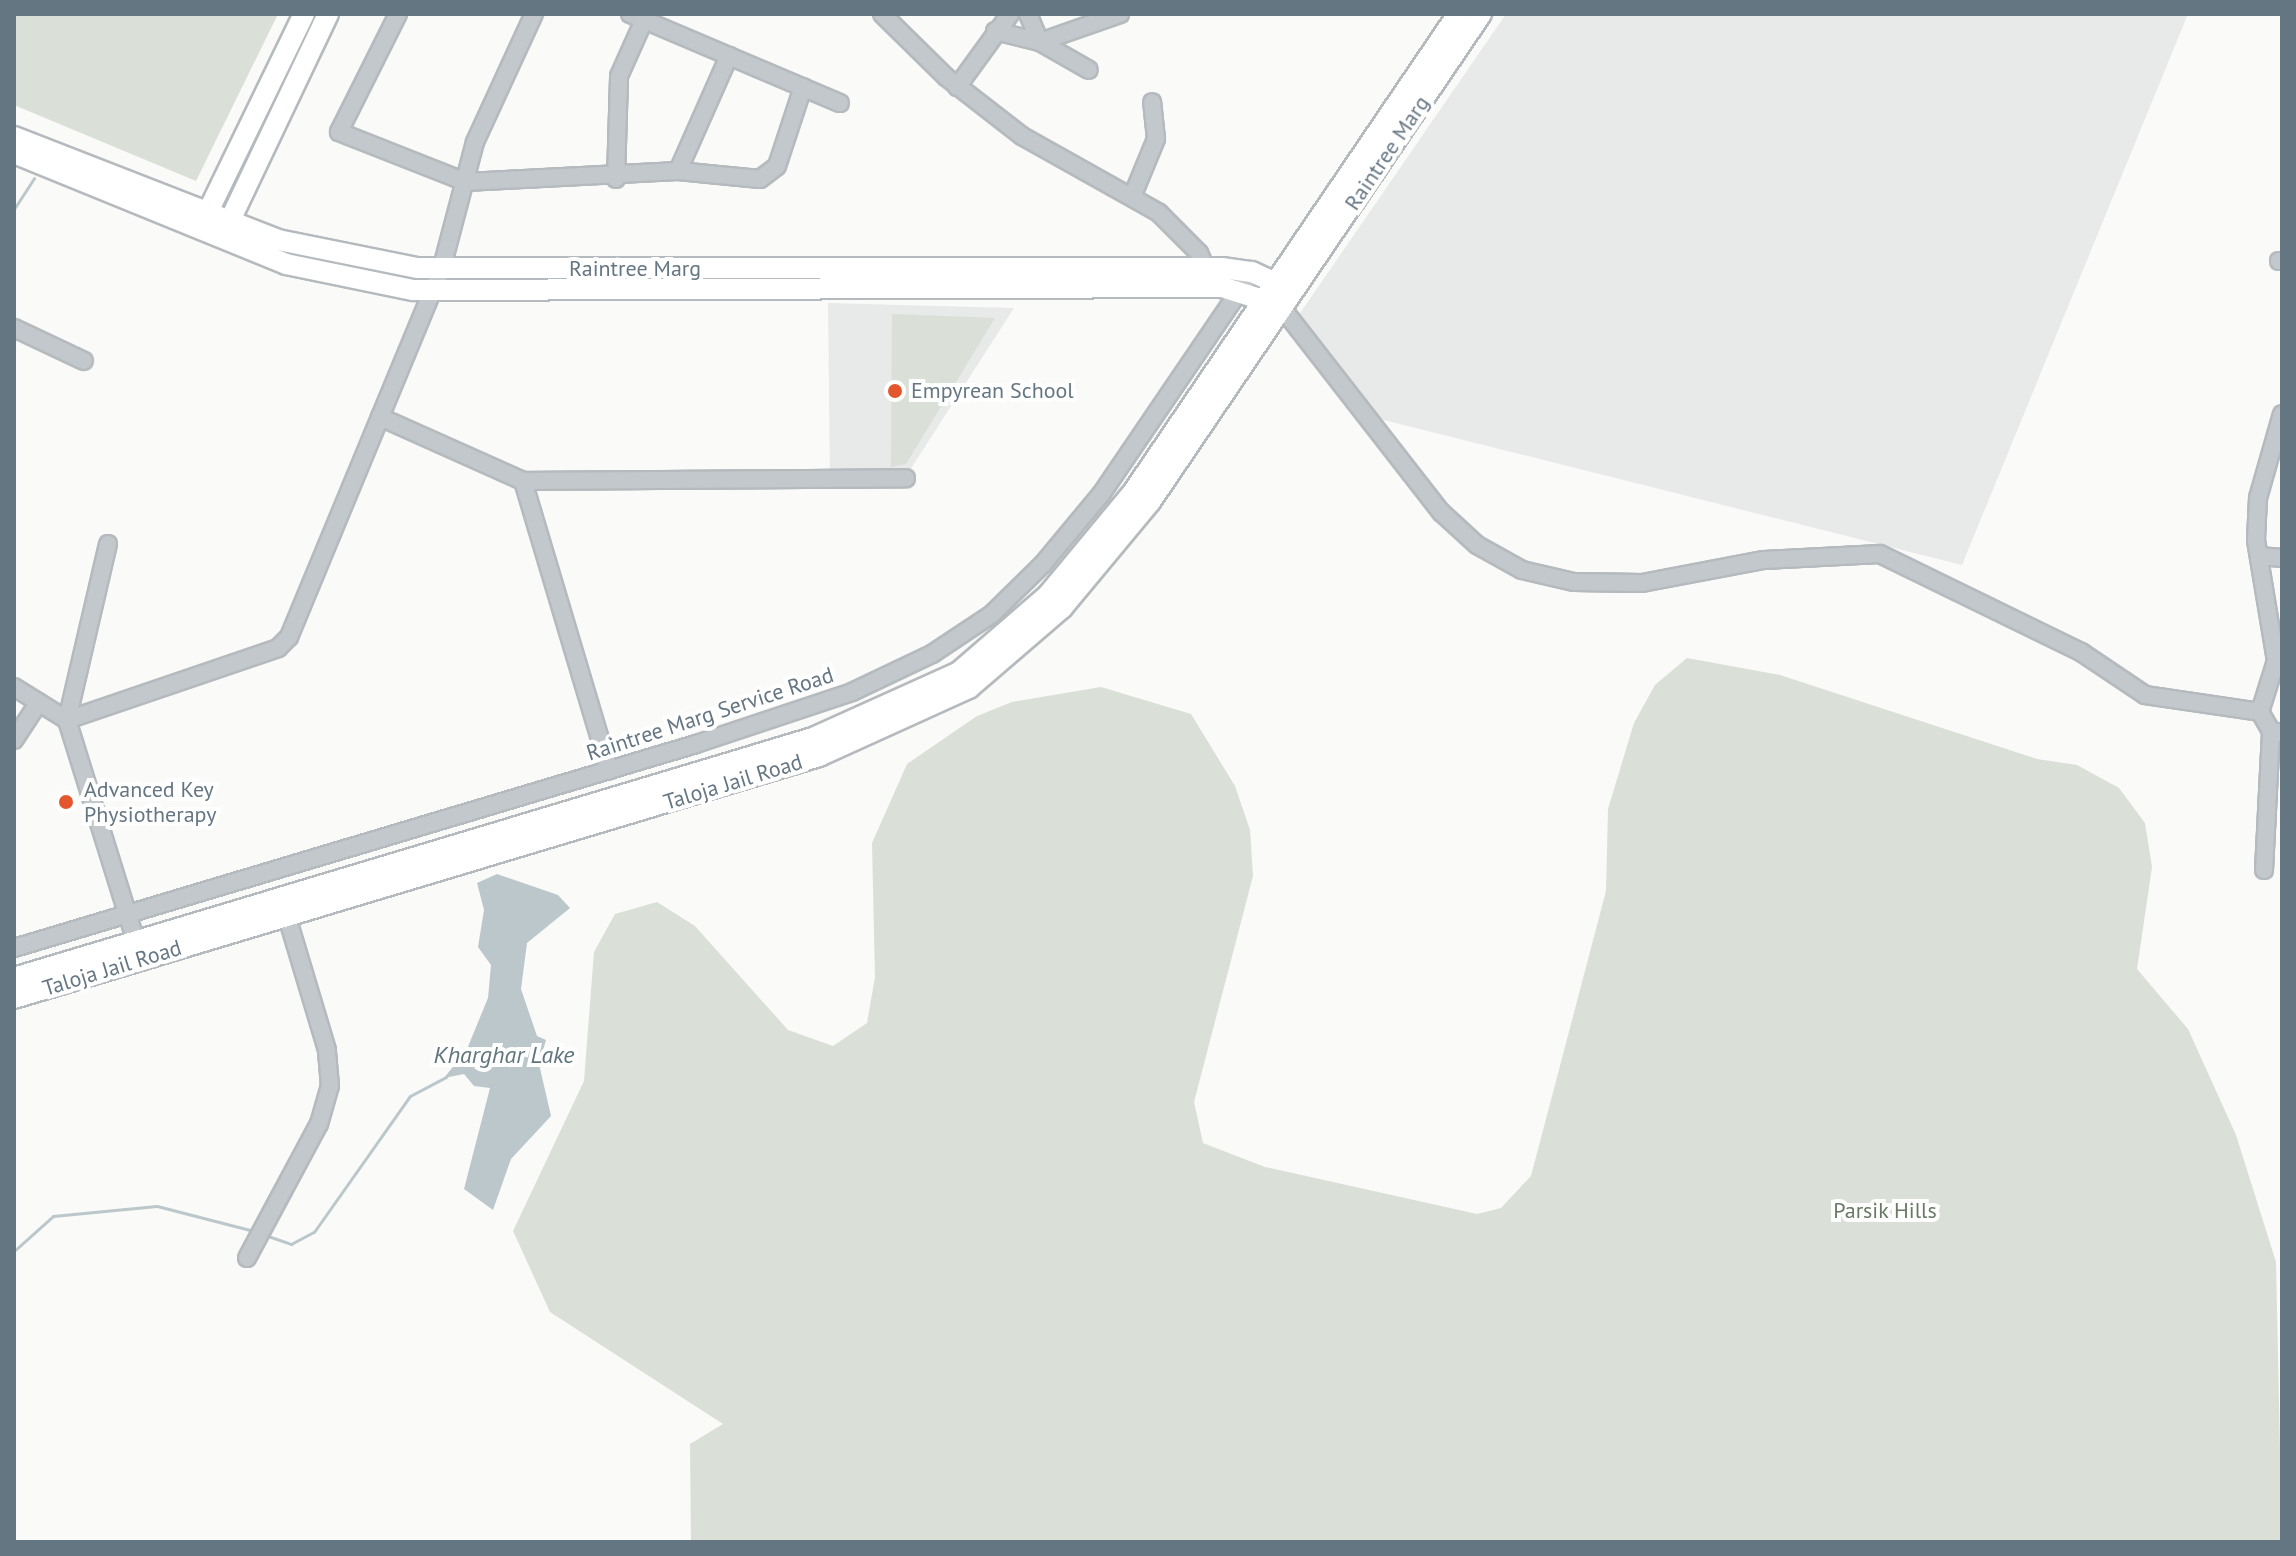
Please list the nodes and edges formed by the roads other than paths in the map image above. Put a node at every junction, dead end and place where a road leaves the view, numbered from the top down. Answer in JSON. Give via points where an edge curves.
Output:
{"nodes":[{"id":1,"x":304,"y":14,"type":"edge"},
{"id":2,"x":328,"y":14,"type":"edge"},
{"id":3,"x":398,"y":14,"type":"edge"},
{"id":4,"x":534,"y":14,"type":"edge"},
{"id":5,"x":882,"y":14,"type":"edge"},
{"id":6,"x":1010,"y":14,"type":"edge"},
{"id":7,"x":1028,"y":14,"type":"edge"},
{"id":8,"x":1120,"y":14,"type":"edge"},
{"id":9,"x":1458,"y":14,"type":"edge"},
{"id":10,"x":1481,"y":14,"type":"edge"},
{"id":11,"x":637,"y":17,"type":"edge"},
{"id":12,"x":995,"y":31,"type":"junction"},
{"id":13,"x":1040,"y":42,"type":"junction"},
{"id":14,"x":729,"y":56,"type":"junction"},
{"id":15,"x":1089,"y":70,"type":"dead end"},
{"id":16,"x":803,"y":87,"type":"junction"},
{"id":17,"x":957,"y":87,"type":"junction"},
{"id":18,"x":1152,"y":102,"type":"dead end"},
{"id":19,"x":840,"y":103,"type":"dead end"},
{"id":20,"x":14,"y":137,"type":"edge"},
{"id":21,"x":14,"y":153,"type":"edge"},
{"id":22,"x":51,"y":160,"type":"junction"},
{"id":23,"x":678,"y":171,"type":"junction"},
{"id":24,"x":616,"y":179,"type":"junction"},
{"id":25,"x":466,"y":182,"type":"junction"},
{"id":26,"x":1132,"y":197,"type":"junction"},
{"id":27,"x":203,"y":221,"type":"junction"},
{"id":28,"x":225,"y":230,"type":"junction"},
{"id":29,"x":442,"y":267,"type":"junction"},
{"id":30,"x":1210,"y":278,"type":"junction"},
{"id":31,"x":1247,"y":280,"type":"junction"},
{"id":32,"x":428,"y":290,"type":"junction"},
{"id":33,"x":1279,"y":295,"type":"junction"},
{"id":34,"x":14,"y":328,"type":"edge"},
{"id":35,"x":84,"y":361,"type":"dead end"},
{"id":36,"x":2282,"y":414,"type":"edge"},
{"id":37,"x":380,"y":417,"type":"junction"},
{"id":38,"x":906,"y":478,"type":"dead end"},
{"id":39,"x":523,"y":481,"type":"junction"},
{"id":40,"x":108,"y":544,"type":"dead end"},
{"id":41,"x":2260,"y":556,"type":"junction"},
{"id":42,"x":2282,"y":558,"type":"edge"},
{"id":43,"x":14,"y":687,"type":"edge"},
{"id":44,"x":39,"y":702,"type":"junction"},
{"id":45,"x":2260,"y":712,"type":"junction"},
{"id":46,"x":20,"y":716,"type":"edge"},
{"id":47,"x":67,"y":720,"type":"junction"},
{"id":48,"x":2276,"y":732,"type":"edge"},
{"id":49,"x":14,"y":740,"type":"edge"},
{"id":50,"x":2266,"y":763,"type":"junction"},
{"id":51,"x":609,"y":770,"type":"junction"},
{"id":52,"x":2282,"y":777,"type":"edge"},
{"id":53,"x":2264,"y":870,"type":"dead end"},
{"id":54,"x":284,"y":907,"type":"junction"},
{"id":55,"x":126,"y":914,"type":"junction"},
{"id":56,"x":14,"y":948,"type":"edge"},
{"id":57,"x":138,"y":951,"type":"junction"},
{"id":58,"x":14,"y":978,"type":"edge"},
{"id":59,"x":14,"y":998,"type":"edge"},
{"id":60,"x":247,"y":1258,"type":"dead end"}],
"edges":[{"from":1,"to":27,"type":"main road"},
{"from":2,"to":28,"type":"main road"},
{"from":3,"to":25,"type":"street","via":[[339,132]]},
{"from":4,"to":25,"type":"street","via":[[475,142]]},
{"from":5,"to":17,"type":"street"},
{"from":6,"to":12,"type":"street"},
{"from":7,"to":13,"type":"street"},
{"from":8,"to":13,"type":"street"},
{"from":9,"to":33,"type":"main road","name":"Raintree Marg"},
{"from":10,"to":33,"type":"main road","name":"Raintree Marg"},
{"from":11,"to":14,"type":"street"},
{"from":11,"to":24,"type":"street","via":[[619,76]]},
{"from":12,"to":13,"type":"street"},
{"from":12,"to":17,"type":"street"},
{"from":13,"to":15,"type":"street"},
{"from":14,"to":16,"type":"street"},
{"from":14,"to":23,"type":"street"},
{"from":16,"to":19,"type":"street"},
{"from":16,"to":23,"type":"street","via":[[768,176]]},
{"from":17,"to":26,"type":"street","via":[[1058,161]]},
{"from":18,"to":26,"type":"street","via":[[1156,139]]},
{"from":20,"to":22,"type":"main road","name":"Raintree Marg"},
{"from":21,"to":22,"type":"main road","name":"Raintree Marg"},
{"from":22,"to":27,"type":"main road","name":"Raintree Marg"},
{"from":23,"to":24,"type":"street"},
{"from":24,"to":25,"type":"street"},
{"from":25,"to":29,"type":"street"},
{"from":26,"to":30,"type":"street","via":[[1159,213]]},
{"from":27,"to":28,"type":"main road","name":"Raintree Marg"},
{"from":28,"to":29,"type":"main road","name":"Raintree Marg","via":[[360,259]]},
{"from":28,"to":32,"type":"main road","name":"Raintree Marg","via":[[317,274]]},
{"from":29,"to":30,"type":"main road","name":"Raintree Marg"},
{"from":29,"to":32,"type":"street"},
{"from":30,"to":31,"type":"main road","name":"Raintree Marg"},
{"from":30,"to":32,"type":"main road","name":"Raintree Marg"},
{"from":31,"to":33,"type":"main road","name":"Raintree Marg"},
{"from":31,"to":51,"type":"street","name":"Raintree Marg Service Road","via":[[1102,493],[992,614],[932,654],[852,692]]},
{"from":32,"to":37,"type":"street"},
{"from":33,"to":45,"type":"street","via":[[1441,512],[1477,545],[1522,570],[1574,582],[1642,583],[1764,560],[1869,552],[2055,638],[2145,695]]},
{"from":33,"to":54,"type":"main road","name":"Taloja Jail Road","via":[[1119,541],[1033,638],[969,688],[819,756]]},
{"from":34,"to":35,"type":"street"},
{"from":36,"to":41,"type":"street","via":[[2258,498]]},
{"from":37,"to":39,"type":"street"},
{"from":37,"to":47,"type":"street","via":[[289,637],[278,648]]},
{"from":38,"to":39,"type":"street"},
{"from":39,"to":51,"type":"street"},
{"from":40,"to":47,"type":"street"},
{"from":41,"to":42,"type":"street"},
{"from":41,"to":45,"type":"street","via":[[2276,661]]},
{"from":43,"to":44,"type":"street"},
{"from":44,"to":46,"type":"street"},
{"from":44,"to":47,"type":"street"},
{"from":45,"to":48,"type":"street"},
{"from":46,"to":49,"type":"street"},
{"from":47,"to":55,"type":"street"},
{"from":48,"to":50,"type":"street"},
{"from":50,"to":52,"type":"street"},
{"from":50,"to":53,"type":"street"},
{"from":51,"to":55,"type":"street","name":"Raintree Marg Service Road"},
{"from":54,"to":57,"type":"main road","name":"Taloja Jail Road"},
{"from":54,"to":60,"type":"street","via":[[327,1050],[330,1086],[319,1124]]},
{"from":55,"to":56,"type":"street","name":"Raintree Marg Service Road"},
{"from":55,"to":57,"type":"street"},
{"from":57,"to":58,"type":"main road","name":"Taloja Jail Road"},
{"from":57,"to":59,"type":"main road","name":"Taloja Jail Road"}]}
